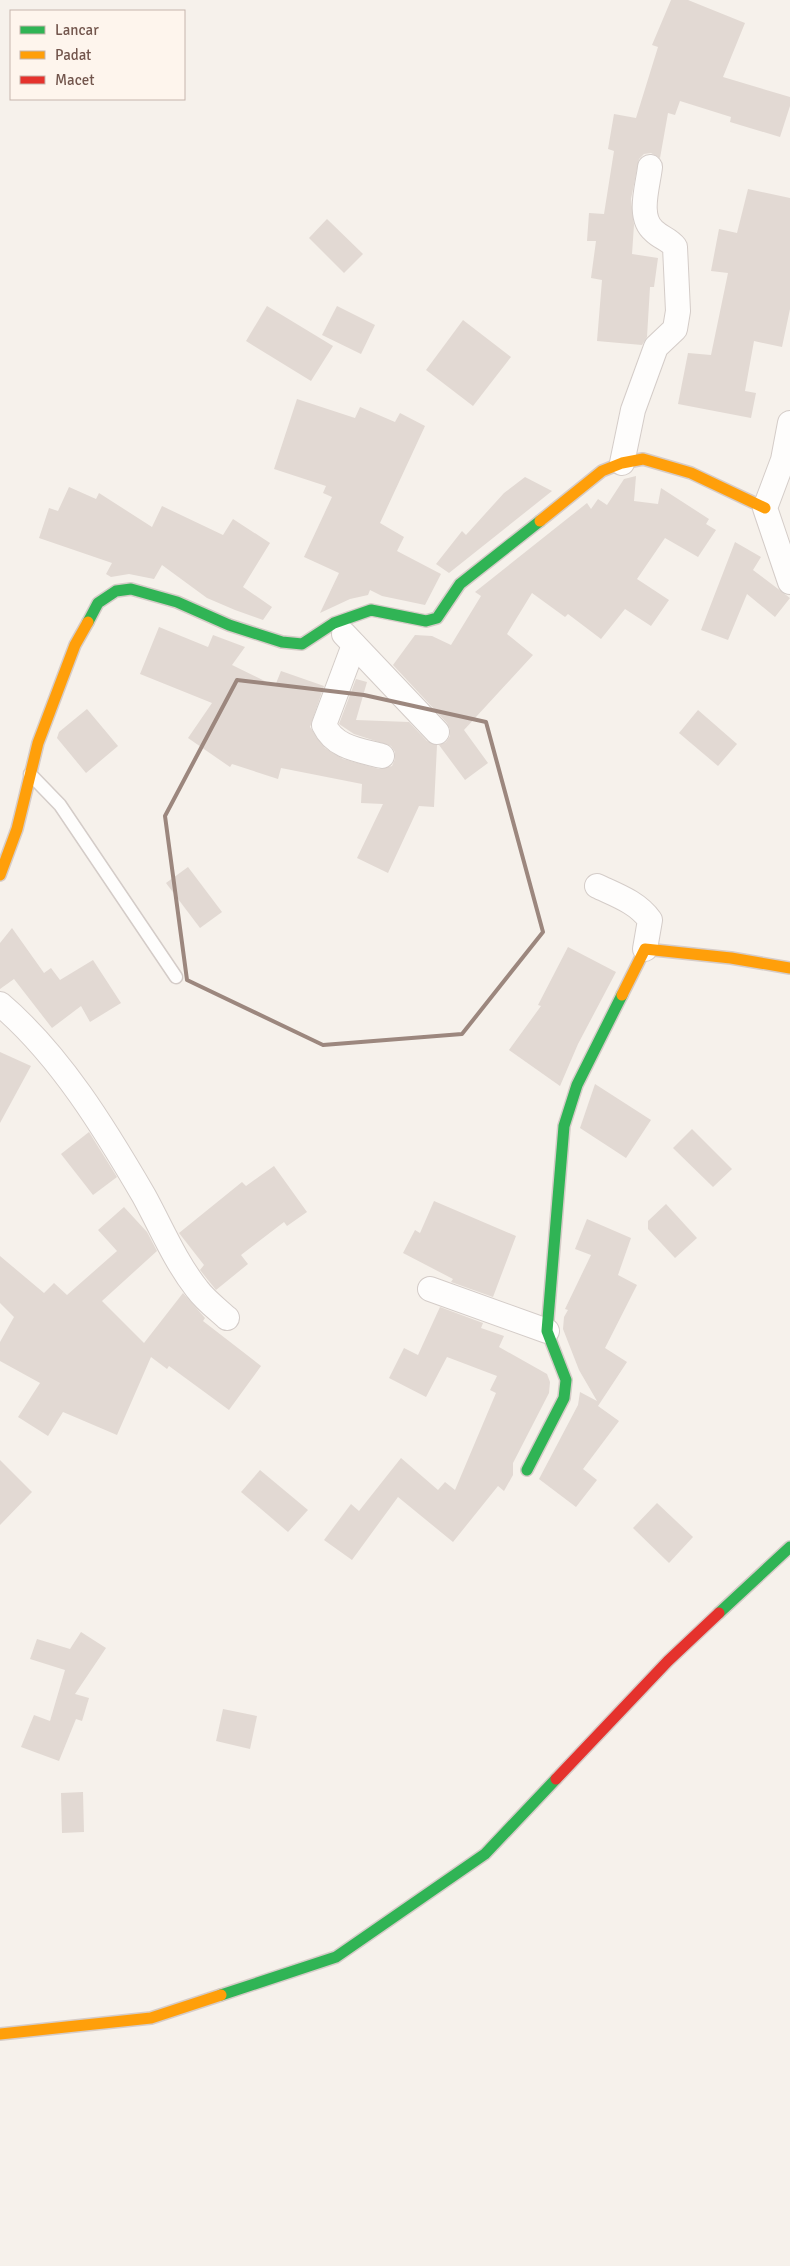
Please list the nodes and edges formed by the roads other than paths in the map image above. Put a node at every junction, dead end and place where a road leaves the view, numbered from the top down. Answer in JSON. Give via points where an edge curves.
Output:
{"nodes":[{"id":1,"x":650,"y":167,"type":"dead end"},
{"id":2,"x":790,"y":423,"type":"edge"},
{"id":3,"x":622,"y":463,"type":"junction"},
{"id":4,"x":765,"y":508,"type":"junction"},
{"id":5,"x":790,"y":582,"type":"edge"},
{"id":6,"x":334,"y":623,"type":"junction"},
{"id":7,"x":354,"y":644,"type":"junction"},
{"id":8,"x":437,"y":732,"type":"dead end"},
{"id":9,"x":382,"y":756,"type":"dead end"},
{"id":10,"x":30,"y":774,"type":"junction"},
{"id":11,"x":0,"y":875,"type":"edge"},
{"id":12,"x":597,"y":886,"type":"dead end"},
{"id":13,"x":645,"y":949,"type":"junction"},
{"id":14,"x":790,"y":968,"type":"edge"},
{"id":15,"x":176,"y":977,"type":"dead end"},
{"id":16,"x":0,"y":1004,"type":"edge"},
{"id":17,"x":430,"y":1290,"type":"dead end"},
{"id":18,"x":227,"y":1318,"type":"dead end"},
{"id":19,"x":547,"y":1332,"type":"junction"},
{"id":20,"x":526,"y":1470,"type":"dead end"},
{"id":21,"x":790,"y":1547,"type":"edge"},
{"id":22,"x":0,"y":2034,"type":"edge"}],
"edges":[{"from":1,"to":3,"type":"street","via":[[645,208],[647,224],[675,247],[678,311],[675,329],[656,347],[633,410]]},
{"from":2,"to":4,"type":"street","via":[[783,460]]},
{"from":3,"to":4,"type":"street","via":[[643,459],[691,473]]},
{"from":3,"to":6,"type":"street","via":[[602,471],[460,584],[437,618],[426,621],[370,610]]},
{"from":4,"to":5,"type":"street"},
{"from":6,"to":7,"type":"street"},
{"from":6,"to":10,"type":"street","via":[[302,644],[282,642],[229,625],[177,602],[131,590],[116,591],[98,603],[75,645],[38,743]]},
{"from":7,"to":8,"type":"street"},
{"from":7,"to":9,"type":"street","via":[[324,725],[329,736],[342,745]]},
{"from":10,"to":11,"type":"street","via":[[17,829]]},
{"from":10,"to":15,"type":"lane","via":[[60,805]]},
{"from":12,"to":13,"type":"street","via":[[644,912],[650,920]]},
{"from":13,"to":14,"type":"street"},
{"from":13,"to":19,"type":"street","via":[[577,1085],[564,1126]]},
{"from":16,"to":18,"type":"street","via":[[38,1041],[84,1101],[143,1196],[181,1266],[197,1290]]},
{"from":17,"to":19,"type":"street"},
{"from":19,"to":20,"type":"street","via":[[566,1380],[564,1398]]},
{"from":21,"to":22,"type":"street","via":[[668,1661],[486,1854],[336,1957],[151,2018]]}]}
